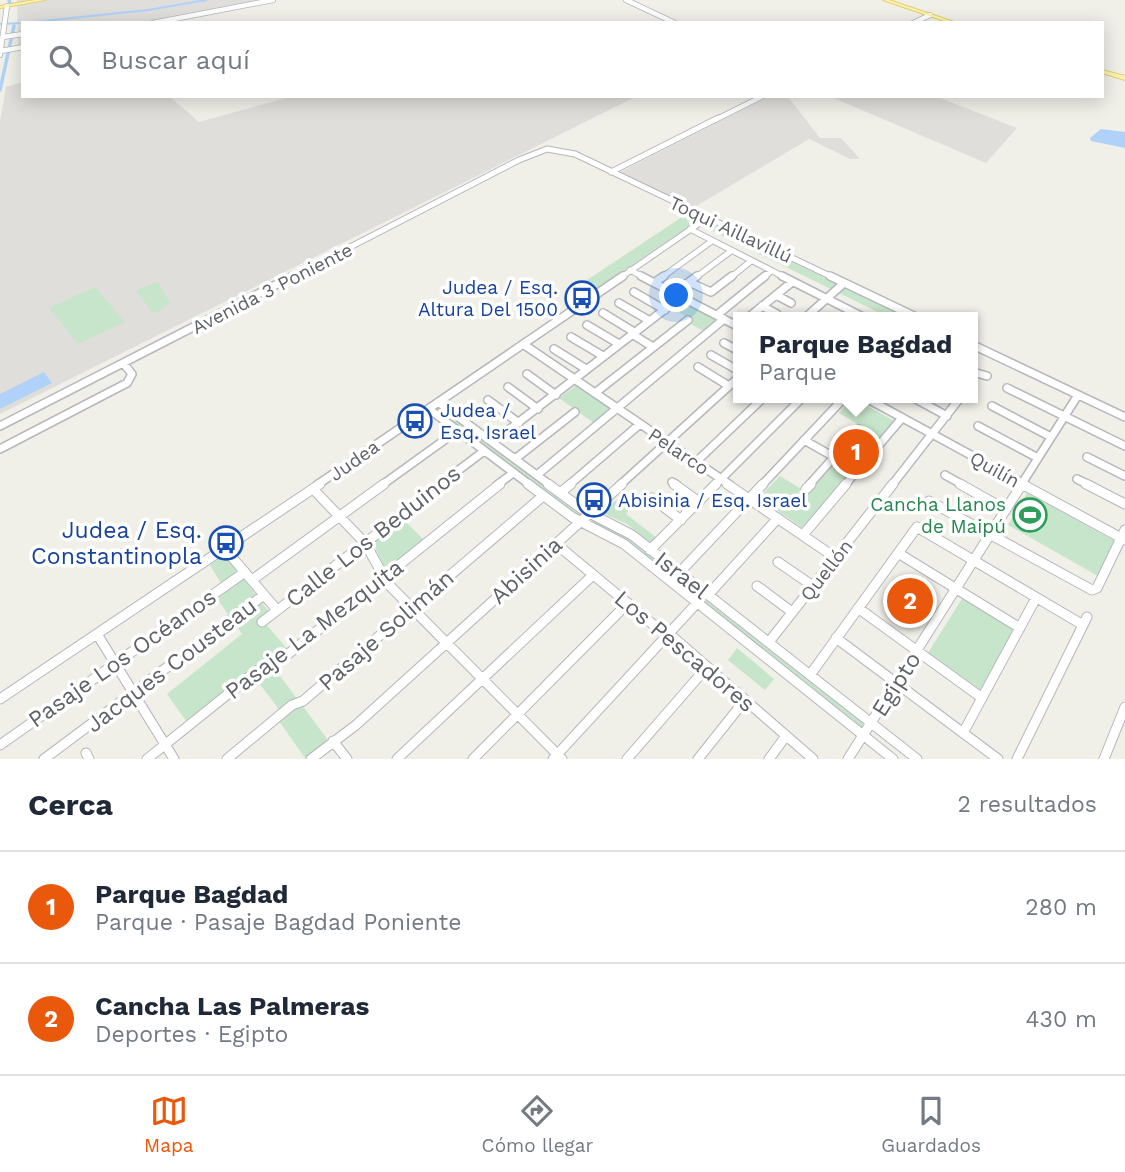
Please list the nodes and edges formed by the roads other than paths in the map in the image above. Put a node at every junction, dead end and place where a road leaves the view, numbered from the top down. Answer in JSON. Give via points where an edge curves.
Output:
{"nodes":[{"id":1,"x":43,"y":0,"type":"edge"},
{"id":2,"x":273,"y":0,"type":"edge"},
{"id":3,"x":626,"y":0,"type":"edge"},
{"id":4,"x":885,"y":0,"type":"edge"},
{"id":5,"x":18,"y":2,"type":"edge"},
{"id":6,"x":7,"y":6,"type":"junction"},
{"id":7,"x":0,"y":8,"type":"edge"},
{"id":8,"x":930,"y":15,"type":"junction"},
{"id":9,"x":163,"y":21,"type":"edge"},
{"id":10,"x":671,"y":21,"type":"edge"},
{"id":11,"x":917,"y":21,"type":"edge"},
{"id":12,"x":948,"y":21,"type":"edge"},
{"id":13,"x":20,"y":35,"type":"edge"},
{"id":14,"x":3,"y":37,"type":"junction"},
{"id":15,"x":21,"y":48,"type":"edge"},
{"id":16,"x":2,"y":52,"type":"edge"},
{"id":17,"x":1104,"y":72,"type":"edge"},
{"id":18,"x":1125,"y":78,"type":"edge"},
{"id":19,"x":760,"y":98,"type":"edge"},
{"id":20,"x":543,"y":149,"type":"joint"},
{"id":21,"x":611,"y":172,"type":"junction"},
{"id":22,"x":707,"y":218,"type":"junction"},
{"id":23,"x":690,"y":229,"type":"junction"},
{"id":24,"x":712,"y":241,"type":"junction"},
{"id":25,"x":731,"y":251,"type":"junction"},
{"id":26,"x":751,"y":261,"type":"junction"},
{"id":27,"x":632,"y":269,"type":"junction"},
{"id":28,"x":771,"y":271,"type":"junction"},
{"id":29,"x":658,"y":280,"type":"junction"},
{"id":30,"x":689,"y":282,"type":"junction"},
{"id":31,"x":792,"y":282,"type":"junction"},
{"id":32,"x":844,"y":283,"type":"junction"},
{"id":33,"x":634,"y":292,"type":"dead end"},
{"id":34,"x":679,"y":294,"type":"junction"},
{"id":35,"x":776,"y":295,"type":"junction"},
{"id":36,"x":826,"y":299,"type":"junction"},
{"id":37,"x":619,"y":303,"type":"dead end"},
{"id":38,"x":791,"y":303,"type":"dead end"},
{"id":39,"x":762,"y":306,"type":"junction"},
{"id":40,"x":665,"y":310,"type":"junction"},
{"id":41,"x":755,"y":312,"type":"edge"},
{"id":42,"x":773,"y":312,"type":"edge"},
{"id":43,"x":812,"y":312,"type":"edge"},
{"id":44,"x":846,"y":312,"type":"edge"},
{"id":45,"x":905,"y":312,"type":"edge"},
{"id":46,"x":603,"y":313,"type":"dead end"},
{"id":47,"x":720,"y":317,"type":"junction"},
{"id":48,"x":688,"y":320,"type":"dead end"},
{"id":49,"x":650,"y":321,"type":"junction"},
{"id":50,"x":733,"y":324,"type":"edge"},
{"id":51,"x":587,"y":325,"type":"dead end"},
{"id":52,"x":633,"y":333,"type":"junction"},
{"id":53,"x":571,"y":337,"type":"dead end"},
{"id":54,"x":724,"y":343,"type":"dead end"},
{"id":55,"x":523,"y":344,"type":"junction"},
{"id":56,"x":619,"y":344,"type":"junction"},
{"id":57,"x":653,"y":347,"type":"junction"},
{"id":58,"x":978,"y":347,"type":"edge"},
{"id":59,"x":733,"y":348,"type":"edge"},
{"id":60,"x":554,"y":349,"type":"dead end"},
{"id":61,"x":711,"y":355,"type":"dead end"},
{"id":62,"x":603,"y":356,"type":"junction"},
{"id":63,"x":124,"y":364,"type":"junction"},
{"id":64,"x":698,"y":367,"type":"dead end"},
{"id":65,"x":733,"y":368,"type":"edge"},
{"id":66,"x":586,"y":369,"type":"junction"},
{"id":67,"x":527,"y":374,"type":"dead end"},
{"id":68,"x":978,"y":376,"type":"edge"},
{"id":69,"x":987,"y":376,"type":"dead end"},
{"id":70,"x":575,"y":379,"type":"junction"},
{"id":71,"x":733,"y":382,"type":"edge"},
{"id":72,"x":729,"y":386,"type":"junction"},
{"id":73,"x":508,"y":387,"type":"dead end"},
{"id":74,"x":1007,"y":388,"type":"dead end"},
{"id":75,"x":595,"y":393,"type":"junction"},
{"id":76,"x":556,"y":395,"type":"junction"},
{"id":77,"x":1078,"y":395,"type":"junction"},
{"id":78,"x":488,"y":400,"type":"dead end"},
{"id":79,"x":439,"y":402,"type":"junction"},
{"id":80,"x":758,"y":403,"type":"edge"},
{"id":81,"x":797,"y":403,"type":"edge"},
{"id":82,"x":839,"y":403,"type":"edge"},
{"id":83,"x":882,"y":403,"type":"edge"},
{"id":84,"x":923,"y":403,"type":"edge"},
{"id":85,"x":955,"y":403,"type":"edge"},
{"id":86,"x":992,"y":406,"type":"dead end"},
{"id":87,"x":538,"y":408,"type":"junction"},
{"id":88,"x":617,"y":408,"type":"junction"},
{"id":89,"x":429,"y":409,"type":"junction"},
{"id":90,"x":575,"y":412,"type":"dead end"},
{"id":91,"x":947,"y":416,"type":"junction"},
{"id":92,"x":1064,"y":416,"type":"junction"},
{"id":93,"x":1125,"y":417,"type":"edge"},
{"id":94,"x":902,"y":418,"type":"junction"},
{"id":95,"x":519,"y":423,"type":"junction"},
{"id":96,"x":640,"y":424,"type":"junction"},
{"id":97,"x":0,"y":426,"type":"edge"},
{"id":98,"x":978,"y":426,"type":"dead end"},
{"id":99,"x":859,"y":429,"type":"dead end"},
{"id":100,"x":457,"y":430,"type":"junction"},
{"id":101,"x":933,"y":435,"type":"junction"},
{"id":102,"x":1051,"y":437,"type":"junction"},
{"id":103,"x":804,"y":440,"type":"junction"},
{"id":104,"x":493,"y":442,"type":"junction"},
{"id":105,"x":667,"y":442,"type":"junction"},
{"id":106,"x":1125,"y":446,"type":"edge"},
{"id":107,"x":0,"y":449,"type":"edge"},
{"id":108,"x":484,"y":451,"type":"junction"},
{"id":109,"x":834,"y":457,"type":"junction"},
{"id":110,"x":1087,"y":457,"type":"dead end"},
{"id":111,"x":1038,"y":458,"type":"junction"},
{"id":112,"x":515,"y":459,"type":"junction"},
{"id":113,"x":696,"y":462,"type":"junction"},
{"id":114,"x":513,"y":473,"type":"junction"},
{"id":115,"x":537,"y":475,"type":"junction"},
{"id":116,"x":945,"y":475,"type":"dead end"},
{"id":117,"x":1125,"y":476,"type":"edge"},
{"id":118,"x":721,"y":479,"type":"junction"},
{"id":119,"x":1077,"y":479,"type":"dead end"},
{"id":120,"x":672,"y":482,"type":"dead end"},
{"id":121,"x":1022,"y":484,"type":"junction"},
{"id":122,"x":313,"y":489,"type":"junction"},
{"id":123,"x":806,"y":489,"type":"dead end"},
{"id":124,"x":560,"y":493,"type":"junction"},
{"id":125,"x":543,"y":496,"type":"junction"},
{"id":126,"x":652,"y":498,"type":"dead end"},
{"id":127,"x":749,"y":498,"type":"junction"},
{"id":128,"x":929,"y":500,"type":"dead end"},
{"id":129,"x":699,"y":502,"type":"junction"},
{"id":130,"x":1125,"y":505,"type":"edge"},
{"id":131,"x":1006,"y":510,"type":"junction"},
{"id":132,"x":589,"y":513,"type":"junction"},
{"id":133,"x":340,"y":516,"type":"junction"},
{"id":134,"x":778,"y":518,"type":"junction"},
{"id":135,"x":681,"y":520,"type":"junction"},
{"id":136,"x":580,"y":521,"type":"junction"},
{"id":137,"x":990,"y":534,"type":"junction"},
{"id":138,"x":803,"y":535,"type":"junction"},
{"id":139,"x":1124,"y":536,"type":"edge"},
{"id":140,"x":365,"y":542,"type":"junction"},
{"id":141,"x":555,"y":543,"type":"junction"},
{"id":142,"x":225,"y":549,"type":"junction"},
{"id":143,"x":650,"y":550,"type":"junction"},
{"id":144,"x":898,"y":553,"type":"junction"},
{"id":145,"x":836,"y":558,"type":"junction"},
{"id":146,"x":974,"y":561,"type":"junction"},
{"id":147,"x":778,"y":562,"type":"dead end"},
{"id":148,"x":680,"y":573,"type":"junction"},
{"id":149,"x":593,"y":575,"type":"junction"},
{"id":150,"x":248,"y":576,"type":"junction"},
{"id":151,"x":383,"y":577,"type":"junction"},
{"id":152,"x":757,"y":586,"type":"dead end"},
{"id":153,"x":813,"y":586,"type":"junction"},
{"id":154,"x":956,"y":589,"type":"junction"},
{"id":155,"x":264,"y":595,"type":"junction"},
{"id":156,"x":708,"y":595,"type":"junction"},
{"id":157,"x":1036,"y":598,"type":"junction"},
{"id":158,"x":628,"y":603,"type":"junction"},
{"id":159,"x":697,"y":603,"type":"junction"},
{"id":160,"x":412,"y":608,"type":"junction"},
{"id":161,"x":858,"y":608,"type":"junction"},
{"id":162,"x":277,"y":610,"type":"junction"},
{"id":163,"x":792,"y":612,"type":"junction"},
{"id":164,"x":262,"y":622,"type":"dead end"},
{"id":165,"x":1020,"y":628,"type":"junction"},
{"id":166,"x":97,"y":634,"type":"junction"},
{"id":167,"x":668,"y":635,"type":"junction"},
{"id":168,"x":836,"y":638,"type":"junction"},
{"id":169,"x":769,"y":642,"type":"junction"},
{"id":170,"x":446,"y":643,"type":"junction"},
{"id":171,"x":917,"y":651,"type":"junction"},
{"id":172,"x":115,"y":663,"type":"junction"},
{"id":173,"x":706,"y":667,"type":"junction"},
{"id":174,"x":810,"y":675,"type":"junction"},
{"id":175,"x":482,"y":680,"type":"junction"},
{"id":176,"x":896,"y":683,"type":"junction"},
{"id":177,"x":133,"y":693,"type":"junction"},
{"id":178,"x":982,"y":698,"type":"junction"},
{"id":179,"x":0,"y":699,"type":"edge"},
{"id":180,"x":745,"y":700,"type":"junction"},
{"id":181,"x":1125,"y":706,"type":"edge"},
{"id":182,"x":517,"y":715,"type":"junction"},
{"id":183,"x":871,"y":723,"type":"junction"},
{"id":184,"x":963,"y":733,"type":"junction"},
{"id":185,"x":786,"y":736,"type":"junction"},
{"id":186,"x":863,"y":736,"type":"junction"},
{"id":187,"x":333,"y":741,"type":"junction"},
{"id":188,"x":0,"y":745,"type":"edge"},
{"id":189,"x":165,"y":745,"type":"junction"},
{"id":190,"x":557,"y":757,"type":"edge"},
{"id":191,"x":44,"y":759,"type":"edge"},
{"id":192,"x":147,"y":759,"type":"edge"},
{"id":193,"x":174,"y":759,"type":"edge"},
{"id":194,"x":227,"y":759,"type":"edge"},
{"id":195,"x":311,"y":759,"type":"edge"},
{"id":196,"x":347,"y":759,"type":"edge"},
{"id":197,"x":397,"y":759,"type":"edge"},
{"id":198,"x":473,"y":759,"type":"edge"},
{"id":199,"x":627,"y":759,"type":"edge"},
{"id":200,"x":698,"y":759,"type":"edge"},
{"id":201,"x":769,"y":759,"type":"edge"},
{"id":202,"x":813,"y":759,"type":"edge"},
{"id":203,"x":848,"y":759,"type":"edge"},
{"id":204,"x":893,"y":759,"type":"edge"},
{"id":205,"x":917,"y":759,"type":"edge"},
{"id":206,"x":998,"y":759,"type":"edge"},
{"id":207,"x":1017,"y":759,"type":"edge"},
{"id":208,"x":1104,"y":759,"type":"edge"}],
"edges":[{"from":1,"to":5,"type":"main road"},
{"from":2,"to":9,"type":"street"},
{"from":3,"to":10,"type":"street"},
{"from":4,"to":8,"type":"main road"},
{"from":5,"to":6,"type":"main road"},
{"from":6,"to":7,"type":"main road"},
{"from":6,"to":14,"type":"street"},
{"from":8,"to":11,"type":"street"},
{"from":8,"to":12,"type":"main road"},
{"from":13,"to":14,"type":"street"},
{"from":14,"to":16,"type":"street"},
{"from":15,"to":16,"type":"street"},
{"from":17,"to":18,"type":"main road"},
{"from":19,"to":21,"type":"street"},
{"from":20,"to":21,"type":"street","name":"Toqui Aillavillú","via":[[569,152]]},
{"from":20,"to":63,"type":"street","name":"Avenida 3 Poniente"},
{"from":21,"to":22,"type":"street","name":"Toqui Aillavillú"},
{"from":22,"to":23,"type":"street","name":"Judea"},
{"from":22,"to":32,"type":"street","name":"Toqui Aillavillú"},
{"from":23,"to":24,"type":"street"},
{"from":23,"to":27,"type":"street","name":"Judea"},
{"from":24,"to":25,"type":"street"},
{"from":24,"to":29,"type":"street"},
{"from":25,"to":26,"type":"street"},
{"from":25,"to":30,"type":"street"},
{"from":26,"to":28,"type":"street"},
{"from":26,"to":30,"type":"street","via":[[711,292]]},
{"from":27,"to":29,"type":"street"},
{"from":27,"to":34,"type":"street"},
{"from":27,"to":55,"type":"street","name":"Judea"},
{"from":28,"to":31,"type":"street"},
{"from":28,"to":47,"type":"street"},
{"from":29,"to":34,"type":"street"},
{"from":30,"to":34,"type":"street"},
{"from":31,"to":35,"type":"street"},
{"from":31,"to":36,"type":"street"},
{"from":32,"to":36,"type":"street"},
{"from":32,"to":45,"type":"street","name":"Toqui Aillavillú"},
{"from":33,"to":40,"type":"street"},
{"from":34,"to":40,"type":"street"},
{"from":34,"to":47,"type":"street"},
{"from":35,"to":38,"type":"street"},
{"from":35,"to":39,"type":"street"},
{"from":36,"to":43,"type":"street"},
{"from":36,"to":44,"type":"street"},
{"from":37,"to":49,"type":"street"},
{"from":39,"to":41,"type":"street"},
{"from":39,"to":42,"type":"street"},
{"from":40,"to":49,"type":"street"},
{"from":46,"to":52,"type":"street"},
{"from":47,"to":50,"type":"street"},
{"from":47,"to":88,"type":"street"},
{"from":48,"to":57,"type":"street"},
{"from":49,"to":52,"type":"street"},
{"from":51,"to":56,"type":"street"},
{"from":52,"to":56,"type":"street"},
{"from":52,"to":57,"type":"street"},
{"from":53,"to":62,"type":"street"},
{"from":54,"to":59,"type":"street"},
{"from":55,"to":70,"type":"street","name":"Pelarco"},
{"from":55,"to":79,"type":"street","name":"Judea"},
{"from":56,"to":62,"type":"street"},
{"from":57,"to":75,"type":"street"},
{"from":58,"to":77,"type":"street"},
{"from":60,"to":66,"type":"street"},
{"from":61,"to":65,"type":"street"},
{"from":62,"to":66,"type":"street"},
{"from":63,"to":97,"type":"street","name":"Avenida 3 Poniente"},
{"from":63,"to":107,"type":"street","via":[[132,374],[127,383]]},
{"from":64,"to":72,"type":"street"},
{"from":66,"to":70,"type":"street"},
{"from":67,"to":76,"type":"street"},
{"from":68,"to":69,"type":"street"},
{"from":70,"to":75,"type":"street","name":"Pelarco"},
{"from":70,"to":76,"type":"street"},
{"from":71,"to":72,"type":"street","name":"Abisinia"},
{"from":72,"to":105,"type":"street","name":"Abisinia"},
{"from":73,"to":87,"type":"street"},
{"from":74,"to":92,"type":"street"},
{"from":75,"to":88,"type":"street","name":"Pelarco"},
{"from":76,"to":87,"type":"street"},
{"from":77,"to":92,"type":"street","name":"Egipto"},
{"from":77,"to":93,"type":"street"},
{"from":78,"to":95,"type":"street"},
{"from":79,"to":89,"type":"street","name":"Judea"},
{"from":79,"to":104,"type":"street","name":"Israel"},
{"from":80,"to":113,"type":"street"},
{"from":81,"to":118,"type":"street"},
{"from":82,"to":103,"type":"street"},
{"from":83,"to":94,"type":"street","name":"Quilín"},
{"from":84,"to":91,"type":"street"},
{"from":85,"to":91,"type":"street","name":"Quellón"},
{"from":86,"to":102,"type":"street"},
{"from":87,"to":95,"type":"street"},
{"from":88,"to":96,"type":"street","name":"Pelarco"},
{"from":88,"to":115,"type":"street"},
{"from":89,"to":100,"type":"street","name":"Israel"},
{"from":89,"to":122,"type":"street","name":"Judea"},
{"from":90,"to":112,"type":"street"},
{"from":91,"to":101,"type":"street","name":"Quellón"},
{"from":92,"to":102,"type":"street","name":"Egipto"},
{"from":92,"to":106,"type":"street"},
{"from":94,"to":101,"type":"street","name":"Quilín"},
{"from":94,"to":138,"type":"street"},
{"from":95,"to":104,"type":"street"},
{"from":96,"to":105,"type":"street","name":"Pelarco"},
{"from":96,"to":124,"type":"street"},
{"from":98,"to":111,"type":"street"},
{"from":99,"to":109,"type":"street"},
{"from":100,"to":108,"type":"street","name":"Israel"},
{"from":100,"to":133,"type":"street","name":"Pasaje Los Océanos"},
{"from":101,"to":121,"type":"street","name":"Quilín"},
{"from":101,"to":145,"type":"street","name":"Quellón"},
{"from":102,"to":111,"type":"street","name":"Egipto"},
{"from":103,"to":109,"type":"street"},
{"from":103,"to":127,"type":"street"},
{"from":104,"to":112,"type":"street","name":"Israel"},
{"from":105,"to":113,"type":"street","name":"Pelarco"},
{"from":105,"to":132,"type":"street","name":"Abisinia"},
{"from":108,"to":114,"type":"street","name":"Israel"},
{"from":108,"to":140,"type":"street","name":"Calle Los Beduinos"},
{"from":109,"to":123,"type":"street"},
{"from":110,"to":117,"type":"street"},
{"from":111,"to":121,"type":"street","name":"Egipto"},
{"from":112,"to":115,"type":"street","name":"Israel"},
{"from":113,"to":118,"type":"street","name":"Pelarco"},
{"from":114,"to":125,"type":"street","name":"Israel"},
{"from":114,"to":151,"type":"street","name":"Pasaje La Mezquita"},
{"from":115,"to":124,"type":"street","name":"Israel"},
{"from":116,"to":131,"type":"street"},
{"from":118,"to":127,"type":"street","name":"Pelarco"},
{"from":118,"to":129,"type":"street"},
{"from":119,"to":130,"type":"street"},
{"from":120,"to":129,"type":"street"},
{"from":121,"to":131,"type":"street","name":"Egipto"},
{"from":121,"to":139,"type":"street","name":"Quilín"},
{"from":122,"to":133,"type":"street"},
{"from":122,"to":142,"type":"street","name":"Judea"},
{"from":124,"to":132,"type":"street","name":"Israel"},
{"from":125,"to":136,"type":"street","name":"Israel"},
{"from":125,"to":160,"type":"street","name":"Pasaje Solimán"},
{"from":126,"to":135,"type":"street"},
{"from":127,"to":134,"type":"street","name":"Pelarco"},
{"from":127,"to":148,"type":"street"},
{"from":128,"to":137,"type":"street"},
{"from":129,"to":135,"type":"street"},
{"from":131,"to":137,"type":"street","name":"Egipto"},
{"from":132,"to":136,"type":"street","name":"Abisinia"},
{"from":132,"to":143,"type":"street","name":"Israel"},
{"from":133,"to":140,"type":"street"},
{"from":133,"to":150,"type":"street","name":"Pasaje Los Océanos"},
{"from":134,"to":138,"type":"street","name":"Pelarco"},
{"from":134,"to":156,"type":"street"},
{"from":135,"to":143,"type":"street"},
{"from":136,"to":141,"type":"street","name":"Abisinia"},
{"from":136,"to":159,"type":"street","name":"Israel","via":[[624,544]]},
{"from":137,"to":139,"type":"street","via":[[1094,590]]},
{"from":137,"to":146,"type":"street","name":"Egipto"},
{"from":138,"to":145,"type":"street","name":"Pelarco"},
{"from":140,"to":151,"type":"street"},
{"from":140,"to":162,"type":"street","name":"Calle Los Beduinos"},
{"from":141,"to":149,"type":"street","name":"Los Pescadores"},
{"from":141,"to":170,"type":"street","name":"Abisinia"},
{"from":142,"to":150,"type":"street"},
{"from":142,"to":166,"type":"street","name":"Judea"},
{"from":143,"to":148,"type":"street","name":"Israel"},
{"from":144,"to":146,"type":"street","via":[[917,527]]},
{"from":144,"to":154,"type":"street"},
{"from":144,"to":161,"type":"street"},
{"from":145,"to":153,"type":"street","name":"Quellón"},
{"from":146,"to":154,"type":"street","name":"Egipto"},
{"from":146,"to":157,"type":"street"},
{"from":147,"to":153,"type":"street"},
{"from":148,"to":156,"type":"street","name":"Israel"},
{"from":149,"to":158,"type":"street","name":"Los Pescadores"},
{"from":149,"to":175,"type":"street"},
{"from":150,"to":155,"type":"street"},
{"from":150,"to":172,"type":"street","name":"Pasaje Los Océanos"},
{"from":151,"to":160,"type":"street"},
{"from":151,"to":189,"type":"street","name":"Pasaje La Mezquita"},
{"from":152,"to":163,"type":"street"},
{"from":153,"to":163,"type":"street","name":"Quellón"},
{"from":154,"to":165,"type":"street"},
{"from":154,"to":171,"type":"street","name":"Egipto"},
{"from":155,"to":162,"type":"street"},
{"from":155,"to":177,"type":"street","name":"Jacques Cousteau"},
{"from":156,"to":169,"type":"street","name":"Israel"},
{"from":157,"to":165,"type":"street"},
{"from":157,"to":207,"type":"street","via":[[1085,621]]},
{"from":158,"to":167,"type":"street","name":"Los Pescadores"},
{"from":158,"to":182,"type":"street"},
{"from":159,"to":167,"type":"street"},
{"from":159,"to":186,"type":"street","name":"Israel"},
{"from":160,"to":170,"type":"street"},
{"from":160,"to":194,"type":"street","name":"Pasaje Solimán"},
{"from":161,"to":168,"type":"street"},
{"from":161,"to":171,"type":"street"},
{"from":162,"to":164,"type":"street","name":"Calle Los Beduinos"},
{"from":163,"to":169,"type":"street","name":"Quellón"},
{"from":165,"to":178,"type":"street"},
{"from":166,"to":172,"type":"street"},
{"from":166,"to":179,"type":"street","name":"Judea"},
{"from":167,"to":173,"type":"street","name":"Los Pescadores"},
{"from":167,"to":190,"type":"street"},
{"from":168,"to":174,"type":"street"},
{"from":168,"to":176,"type":"street"},
{"from":169,"to":174,"type":"street","name":"Israel"},
{"from":170,"to":175,"type":"street"},
{"from":170,"to":187,"type":"street","name":"Abisinia"},
{"from":171,"to":176,"type":"street","name":"Egipto"},
{"from":171,"to":178,"type":"street"},
{"from":172,"to":177,"type":"street"},
{"from":172,"to":188,"type":"street","name":"Pasaje Los Océanos"},
{"from":173,"to":180,"type":"street","name":"Los Pescadores"},
{"from":173,"to":199,"type":"street"},
{"from":174,"to":183,"type":"street","name":"Israel"},
{"from":175,"to":182,"type":"street"},
{"from":175,"to":197,"type":"street"},
{"from":176,"to":183,"type":"street","name":"Egipto"},
{"from":176,"to":184,"type":"street"},
{"from":177,"to":189,"type":"street"},
{"from":177,"to":191,"type":"street","name":"Jacques Cousteau"},
{"from":178,"to":184,"type":"street"},
{"from":180,"to":185,"type":"street","name":"Los Pescadores"},
{"from":180,"to":200,"type":"street"},
{"from":181,"to":208,"type":"street"},
{"from":182,"to":190,"type":"street"},
{"from":182,"to":198,"type":"street"},
{"from":183,"to":186,"type":"street","name":"Egipto"},
{"from":183,"to":205,"type":"street","name":"Israel"},
{"from":184,"to":206,"type":"street"},
{"from":185,"to":201,"type":"street"},
{"from":185,"to":202,"type":"street","name":"Los Pescadores"},
{"from":186,"to":203,"type":"street","name":"Egipto"},
{"from":186,"to":204,"type":"street","name":"Israel"},
{"from":187,"to":195,"type":"street","name":"Abisinia"},
{"from":187,"to":196,"type":"street"},
{"from":189,"to":192,"type":"street","name":"Pasaje La Mezquita"},
{"from":189,"to":193,"type":"street"}]}
